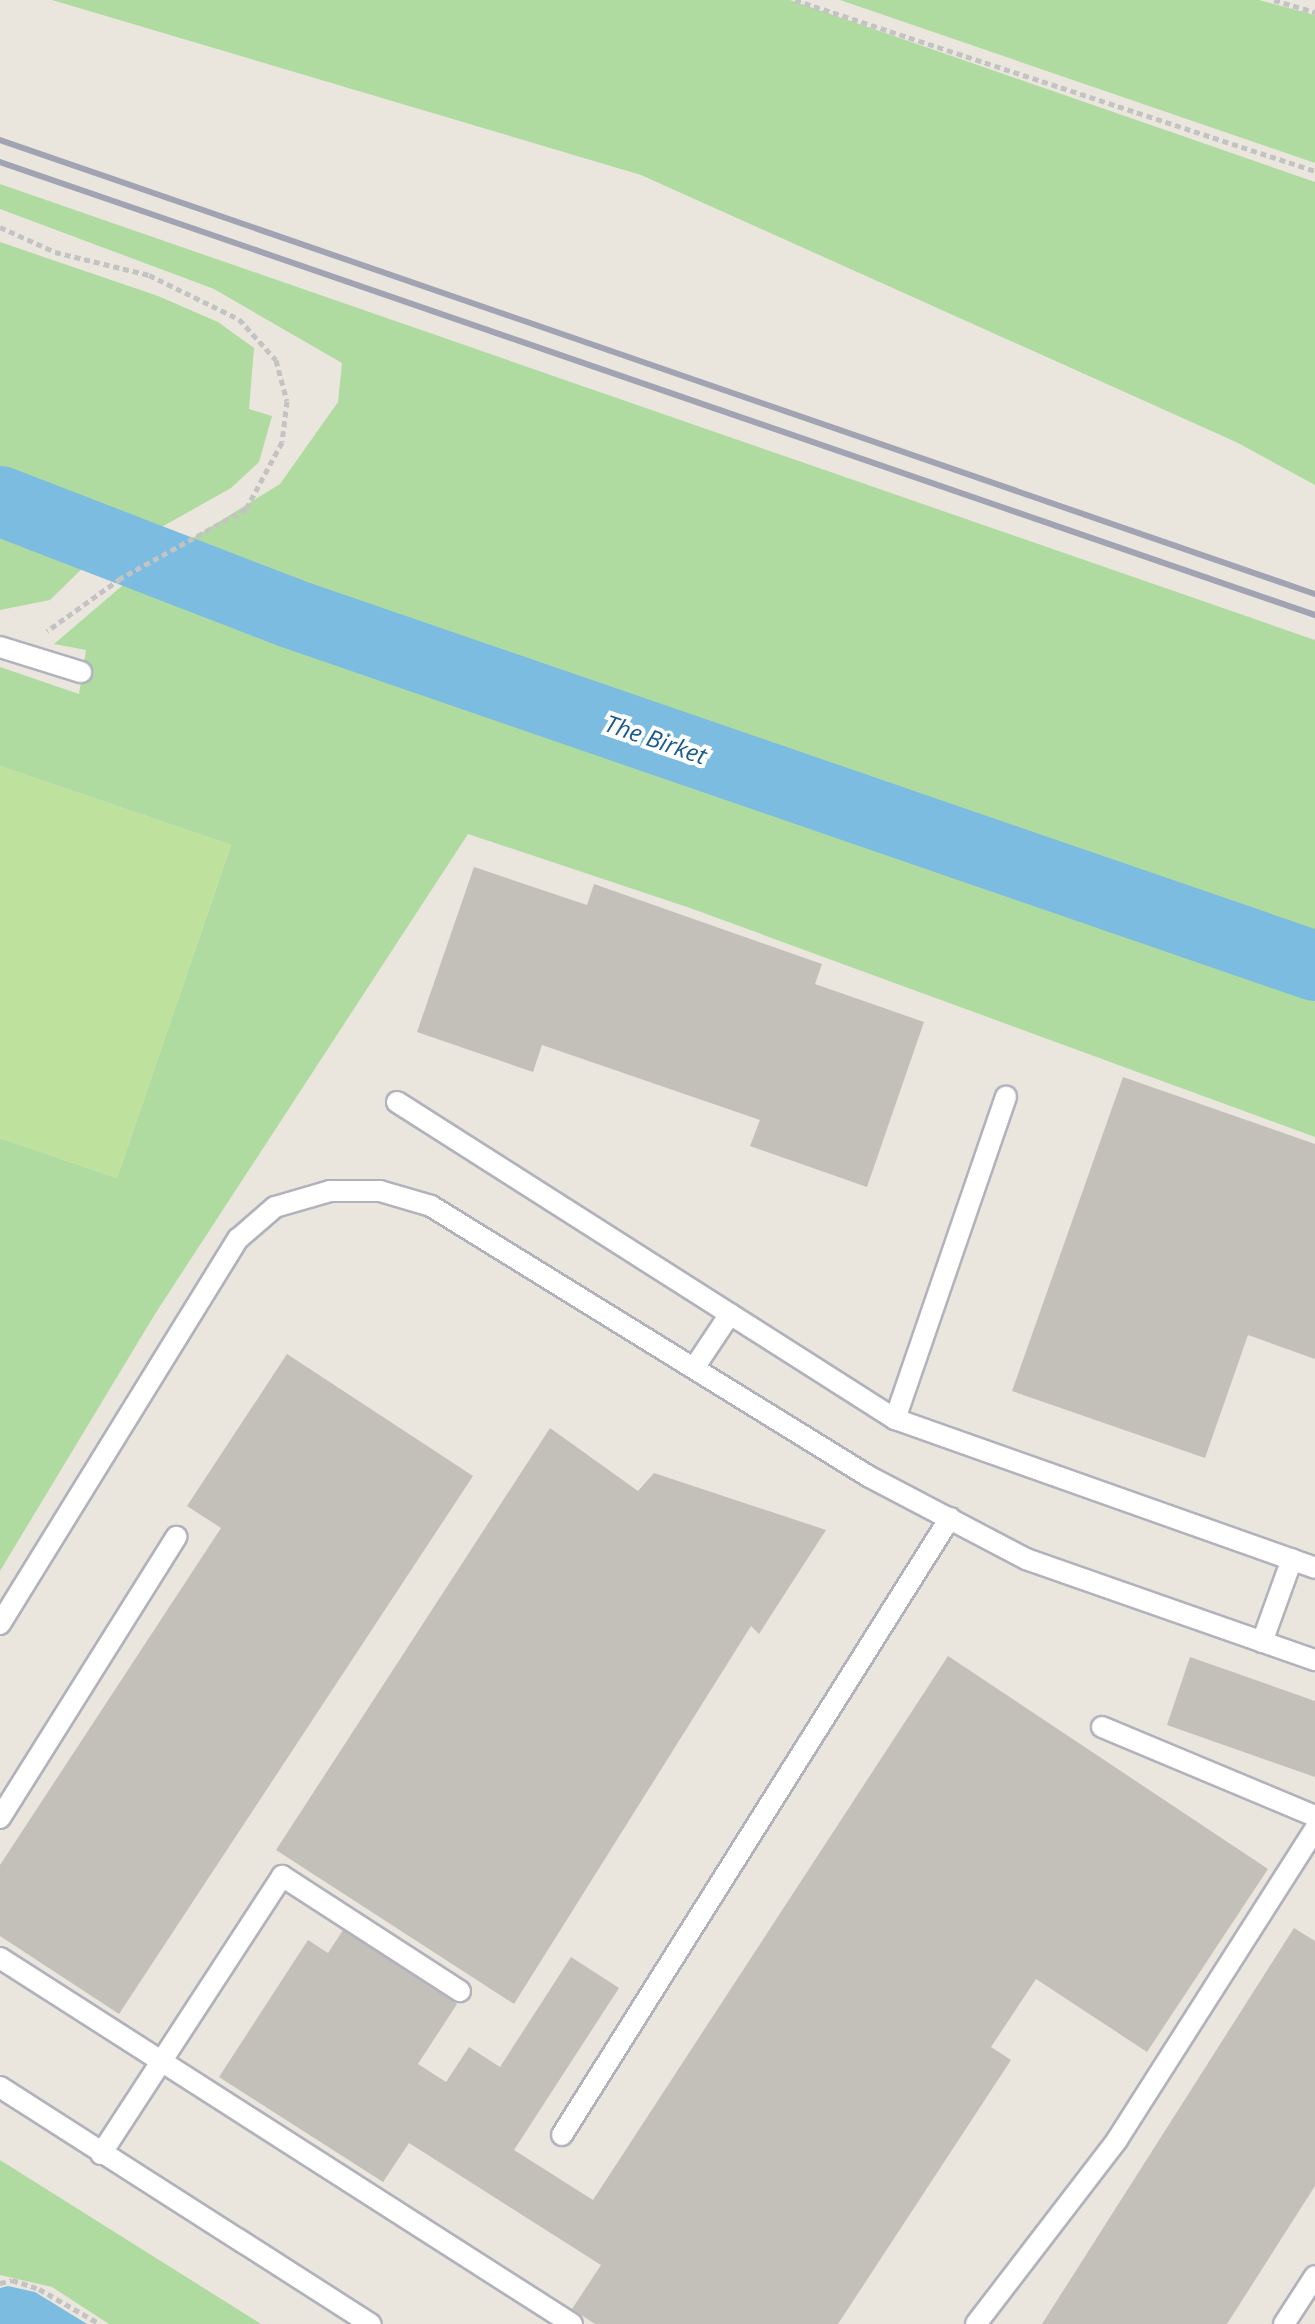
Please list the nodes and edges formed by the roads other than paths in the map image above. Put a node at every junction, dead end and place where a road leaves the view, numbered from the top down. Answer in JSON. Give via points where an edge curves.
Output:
{"nodes":[{"id":1,"x":8,"y":650,"type":"edge"},
{"id":2,"x":81,"y":672,"type":"dead end"},
{"id":3,"x":1006,"y":1097,"type":"dead end"},
{"id":4,"x":397,"y":1102,"type":"dead end"},
{"id":5,"x":730,"y":1314,"type":"junction"},
{"id":6,"x":694,"y":1368,"type":"junction"},
{"id":7,"x":895,"y":1419,"type":"junction"},
{"id":8,"x":950,"y":1518,"type":"junction"},
{"id":9,"x":176,"y":1537,"type":"dead end"},
{"id":10,"x":1292,"y":1559,"type":"junction"},
{"id":11,"x":1315,"y":1568,"type":"edge"},
{"id":12,"x":0,"y":1624,"type":"edge"},
{"id":13,"x":1262,"y":1642,"type":"junction"},
{"id":14,"x":1315,"y":1660,"type":"edge"},
{"id":15,"x":1102,"y":1727,"type":"dead end"},
{"id":16,"x":4,"y":1804,"type":"edge"},
{"id":17,"x":1315,"y":1816,"type":"edge"},
{"id":18,"x":1315,"y":1829,"type":"edge"},
{"id":19,"x":0,"y":1958,"type":"edge"},
{"id":20,"x":460,"y":1991,"type":"dead end"},
{"id":21,"x":162,"y":2062,"type":"junction"},
{"id":22,"x":0,"y":2087,"type":"edge"},
{"id":23,"x":562,"y":2135,"type":"dead end"},
{"id":24,"x":101,"y":2154,"type":"junction"},
{"id":25,"x":1315,"y":2276,"type":"edge"},
{"id":26,"x":371,"y":2324,"type":"edge"},
{"id":27,"x":572,"y":2324,"type":"edge"},
{"id":28,"x":976,"y":2324,"type":"edge"},
{"id":29,"x":1284,"y":2324,"type":"edge"}],
"edges":[{"from":1,"to":2,"type":"lane"},
{"from":3,"to":7,"type":"lane"},
{"from":4,"to":5,"type":"lane"},
{"from":5,"to":6,"type":"lane"},
{"from":5,"to":7,"type":"lane"},
{"from":6,"to":8,"type":"lane","via":[[868,1476]]},
{"from":6,"to":12,"type":"lane","via":[[431,1206],[380,1191],[342,1191],[275,1207],[238,1239]]},
{"from":7,"to":10,"type":"lane"},
{"from":8,"to":13,"type":"lane","via":[[1026,1559]]},
{"from":8,"to":23,"type":"lane"},
{"from":9,"to":16,"type":"lane"},
{"from":10,"to":11,"type":"lane"},
{"from":10,"to":13,"type":"lane"},
{"from":13,"to":14,"type":"lane"},
{"from":15,"to":17,"type":"lane"},
{"from":18,"to":28,"type":"lane","via":[[1117,2140]]},
{"from":19,"to":21,"type":"lane"},
{"from":20,"to":21,"type":"lane","via":[[282,1876]]},
{"from":21,"to":24,"type":"lane"},
{"from":21,"to":27,"type":"lane"},
{"from":22,"to":24,"type":"lane"},
{"from":24,"to":26,"type":"lane"},
{"from":25,"to":29,"type":"lane"}]}
